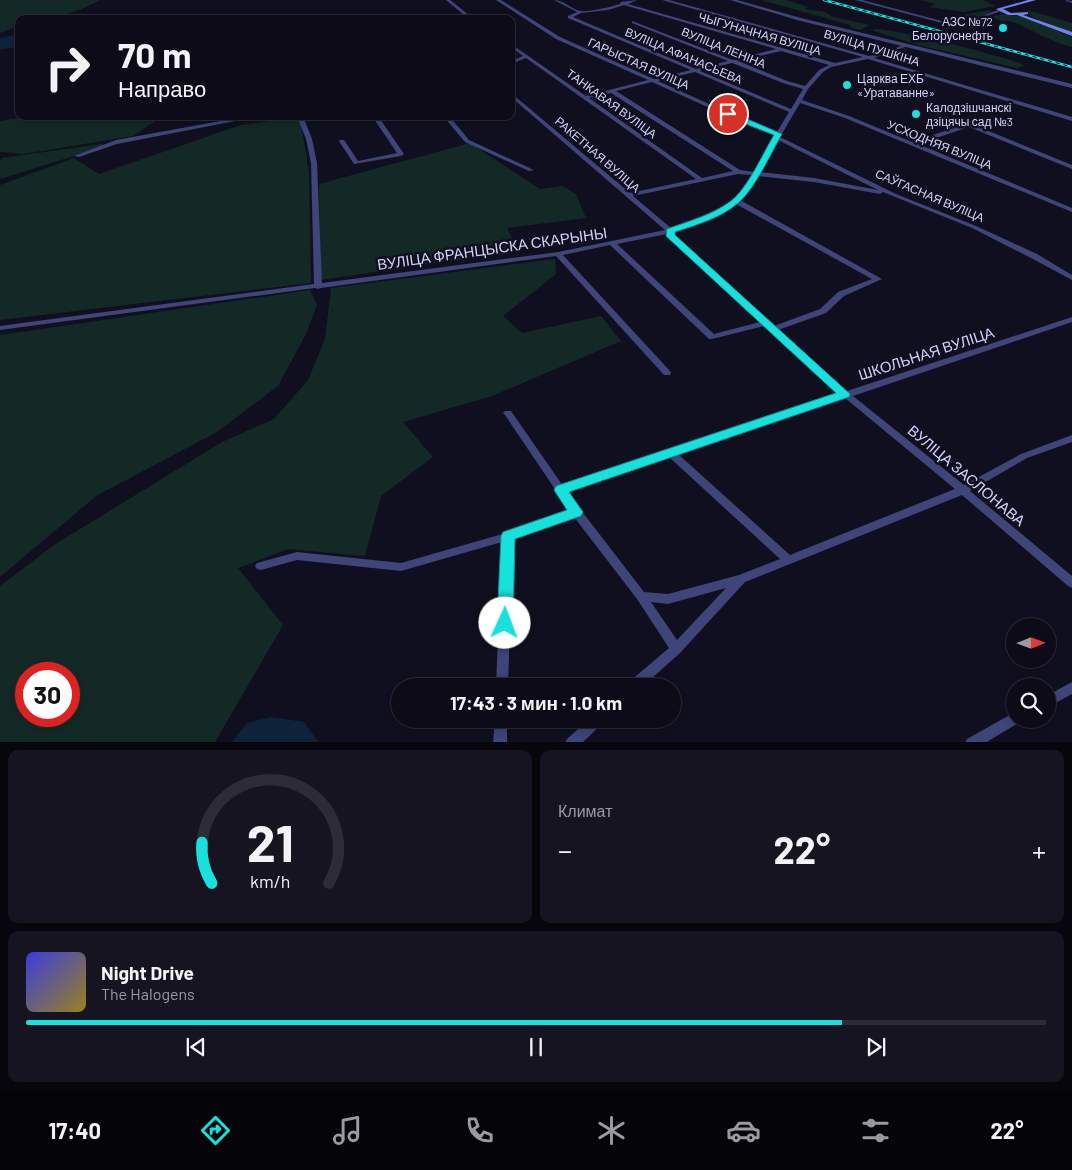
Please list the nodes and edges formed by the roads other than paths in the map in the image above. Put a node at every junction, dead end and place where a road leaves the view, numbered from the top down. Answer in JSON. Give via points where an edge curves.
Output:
{"nodes":[{"id":1,"x":448,"y":0,"type":"edge"},
{"id":2,"x":498,"y":0,"type":"edge"},
{"id":3,"x":556,"y":0,"type":"edge"},
{"id":4,"x":635,"y":0,"type":"edge"},
{"id":5,"x":664,"y":0,"type":"edge"},
{"id":6,"x":732,"y":0,"type":"edge"},
{"id":7,"x":857,"y":0,"type":"edge"},
{"id":8,"x":1034,"y":0,"type":"edge"},
{"id":9,"x":1067,"y":0,"type":"edge"},
{"id":10,"x":622,"y":2,"type":"edge"},
{"id":11,"x":1072,"y":2,"type":"edge"},
{"id":12,"x":1021,"y":7,"type":"junction"},
{"id":13,"x":999,"y":11,"type":"junction"},
{"id":14,"x":580,"y":12,"type":"junction"},
{"id":15,"x":1005,"y":13,"type":"junction"},
{"id":16,"x":992,"y":14,"type":"junction"},
{"id":17,"x":467,"y":15,"type":"edge"},
{"id":18,"x":1027,"y":15,"type":"junction"},
{"id":19,"x":570,"y":17,"type":"joint"},
{"id":20,"x":634,"y":22,"type":"dead end"},
{"id":21,"x":1072,"y":34,"type":"edge"},
{"id":22,"x":906,"y":45,"type":"junction"},
{"id":23,"x":515,"y":48,"type":"edge"},
{"id":24,"x":783,"y":49,"type":"junction"},
{"id":25,"x":527,"y":56,"type":"junction"},
{"id":26,"x":871,"y":58,"type":"junction"},
{"id":27,"x":515,"y":61,"type":"edge"},
{"id":28,"x":732,"y":62,"type":"junction"},
{"id":29,"x":836,"y":65,"type":"junction"},
{"id":30,"x":697,"y":71,"type":"junction"},
{"id":31,"x":656,"y":81,"type":"junction"},
{"id":32,"x":1072,"y":86,"type":"edge"},
{"id":33,"x":806,"y":88,"type":"junction"},
{"id":34,"x":613,"y":92,"type":"junction"},
{"id":35,"x":515,"y":97,"type":"edge"},
{"id":36,"x":586,"y":97,"type":"junction"},
{"id":37,"x":798,"y":100,"type":"junction"},
{"id":38,"x":792,"y":111,"type":"junction"},
{"id":39,"x":236,"y":120,"type":"edge"},
{"id":40,"x":302,"y":120,"type":"edge"},
{"id":41,"x":378,"y":120,"type":"edge"},
{"id":42,"x":450,"y":120,"type":"edge"},
{"id":43,"x":1072,"y":120,"type":"edge"},
{"id":44,"x":777,"y":136,"type":"junction"},
{"id":45,"x":342,"y":141,"type":"dead end"},
{"id":46,"x":912,"y":144,"type":"junction"},
{"id":47,"x":77,"y":156,"type":"dead end"},
{"id":48,"x":1072,"y":167,"type":"edge"},
{"id":49,"x":531,"y":170,"type":"dead end"},
{"id":50,"x":738,"y":172,"type":"junction"},
{"id":51,"x":755,"y":175,"type":"junction"},
{"id":52,"x":700,"y":179,"type":"junction"},
{"id":53,"x":629,"y":195,"type":"junction"},
{"id":54,"x":894,"y":195,"type":"junction"},
{"id":55,"x":736,"y":201,"type":"junction"},
{"id":56,"x":1072,"y":210,"type":"edge"},
{"id":57,"x":670,"y":231,"type":"junction"},
{"id":58,"x":613,"y":244,"type":"junction"},
{"id":59,"x":558,"y":254,"type":"junction"},
{"id":60,"x":1072,"y":278,"type":"edge"},
{"id":61,"x":318,"y":287,"type":"junction"},
{"id":62,"x":1072,"y":319,"type":"edge"},
{"id":63,"x":766,"y":323,"type":"junction"},
{"id":64,"x":0,"y":328,"type":"edge"},
{"id":65,"x":773,"y":329,"type":"junction"},
{"id":66,"x":667,"y":373,"type":"dead end"},
{"id":67,"x":844,"y":394,"type":"junction"},
{"id":68,"x":508,"y":413,"type":"dead end"},
{"id":69,"x":1072,"y":438,"type":"edge"},
{"id":70,"x":670,"y":453,"type":"junction"},
{"id":71,"x":561,"y":490,"type":"junction"},
{"id":72,"x":963,"y":490,"type":"junction"},
{"id":73,"x":576,"y":512,"type":"junction"},
{"id":74,"x":508,"y":536,"type":"junction"},
{"id":75,"x":788,"y":560,"type":"junction"},
{"id":76,"x":261,"y":566,"type":"dead end"},
{"id":77,"x":741,"y":578,"type":"junction"},
{"id":78,"x":1071,"y":581,"type":"edge"},
{"id":79,"x":641,"y":596,"type":"junction"},
{"id":80,"x":676,"y":649,"type":"junction"},
{"id":81,"x":502,"y":678,"type":"edge"},
{"id":82,"x":643,"y":678,"type":"edge"},
{"id":83,"x":1072,"y":688,"type":"edge"},
{"id":84,"x":1056,"y":697,"type":"edge"},
{"id":85,"x":1006,"y":723,"type":"edge"},
{"id":86,"x":501,"y":728,"type":"edge"},
{"id":87,"x":588,"y":728,"type":"edge"},
{"id":88,"x":500,"y":742,"type":"edge"},
{"id":89,"x":572,"y":742,"type":"edge"},
{"id":90,"x":972,"y":742,"type":"edge"}],
"edges":[{"from":1,"to":17,"type":"street"},
{"from":2,"to":31,"type":"street","name":"ГАРЫСТАЯ ВУЛІЦА","via":[[546,32]]},
{"from":3,"to":14,"type":"street"},
{"from":4,"to":10,"type":"street"},
{"from":5,"to":26,"type":"street","name":"ВУЛІЦА ПУШКІНА"},
{"from":6,"to":22,"type":"street"},
{"from":7,"to":16,"type":"street","via":[[956,26]]},
{"from":8,"to":12,"type":"main road"},
{"from":9,"to":11,"type":"street"},
{"from":10,"to":14,"type":"street","via":[[608,9]]},
{"from":10,"to":24,"type":"street","name":"ЧЫГУНАЧНАЯ ВУЛІЦА"},
{"from":12,"to":13,"type":"main road","via":[[1001,8]]},
{"from":12,"to":18,"type":"main road"},
{"from":13,"to":15,"type":"main road"},
{"from":13,"to":16,"type":"street"},
{"from":14,"to":19,"type":"street"},
{"from":15,"to":16,"type":"street"},
{"from":15,"to":18,"type":"main road"},
{"from":18,"to":21,"type":"main road"},
{"from":19,"to":30,"type":"street","name":"ВУЛІЦА АФАНАСЬЕВА"},
{"from":20,"to":28,"type":"street","name":"ВУЛІЦА ЛЕНІНА"},
{"from":22,"to":26,"type":"street","name":"ВУЛІЦА ФРАНЦЫСКА СКАРЫНЫ"},
{"from":22,"to":32,"type":"street"},
{"from":23,"to":25,"type":"street","name":"ТАНКАВАЯ ВУЛІЦА"},
{"from":24,"to":28,"type":"street"},
{"from":24,"to":29,"type":"street","name":"ЧЫГУНАЧНАЯ ВУЛІЦА"},
{"from":25,"to":27,"type":"street"},
{"from":25,"to":36,"type":"street","name":"ТАНКАВАЯ ВУЛІЦА"},
{"from":26,"to":29,"type":"street","name":"ВУЛІЦА ФРАНЦЫСКА СКАРЫНЫ"},
{"from":26,"to":43,"type":"street","name":"ВУЛІЦА ПУШКІНА"},
{"from":28,"to":30,"type":"street"},
{"from":28,"to":33,"type":"street","name":"ВУЛІЦА ЛЕНІНА"},
{"from":29,"to":33,"type":"street","name":"ВУЛІЦА ФРАНЦЫСКА СКАРЫНЫ","via":[[820,71]]},
{"from":30,"to":31,"type":"street"},
{"from":30,"to":38,"type":"street","name":"ВУЛІЦА АФАНАСЬЕВА"},
{"from":31,"to":34,"type":"street"},
{"from":31,"to":44,"type":"street","name":"ГАРЫСТАЯ ВУЛІЦА"},
{"from":33,"to":37,"type":"street","name":"ВУЛІЦА ФРАНЦЫСКА СКАРЫНЫ"},
{"from":34,"to":36,"type":"street"},
{"from":34,"to":50,"type":"street"},
{"from":35,"to":53,"type":"street","name":"РАКЕТНАЯ ВУЛІЦА"},
{"from":36,"to":52,"type":"street","name":"ТАНКАВАЯ ВУЛІЦА"},
{"from":37,"to":38,"type":"street","name":"ВУЛІЦА ФРАНЦЫСКА СКАРЫНЫ"},
{"from":37,"to":46,"type":"street","name":"УСХОДНЯЯ ВУЛІЦА"},
{"from":38,"to":44,"type":"street","name":"ВУЛІЦА ФРАНЦЫСКА СКАРЫНЫ"},
{"from":39,"to":47,"type":"street","via":[[116,142]]},
{"from":40,"to":61,"type":"street","via":[[314,164]]},
{"from":41,"to":45,"type":"street","via":[[401,154],[356,163]]},
{"from":42,"to":49,"type":"street","via":[[467,140]]},
{"from":44,"to":51,"type":"street","name":"ВУЛІЦА ФРАНЦЫСКА СКАРЫНЫ"},
{"from":44,"to":54,"type":"street","name":"САЎГАСНАЯ ВУЛІЦА"},
{"from":46,"to":48,"type":"street","via":[[969,125]]},
{"from":46,"to":56,"type":"street","name":"УСХОДНЯЯ ВУЛІЦА"},
{"from":50,"to":51,"type":"street"},
{"from":50,"to":52,"type":"street"},
{"from":51,"to":54,"type":"street","via":[[823,181]]},
{"from":51,"to":55,"type":"street","name":"ВУЛІЦА ФРАНЦЫСКА СКАРЫНЫ"},
{"from":52,"to":53,"type":"street"},
{"from":53,"to":57,"type":"street","name":"РАКЕТНАЯ ВУЛІЦА"},
{"from":54,"to":60,"type":"street","name":"САЎГАСНАЯ ВУЛІЦА","via":[[974,227]]},
{"from":55,"to":57,"type":"street","name":"ВУЛІЦА ФРАНЦЫСКА СКАРЫНЫ","via":[[712,216]]},
{"from":55,"to":65,"type":"street","via":[[878,279],[841,294],[823,311]]},
{"from":57,"to":58,"type":"street","name":"ВУЛІЦА ФРАНЦЫСКА СКАРЫНЫ"},
{"from":57,"to":63,"type":"street","name":"РАКЕТНАЯ ВУЛІЦА","via":[[672,238]]},
{"from":58,"to":59,"type":"street","name":"ВУЛІЦА ФРАНЦЫСКА СКАРЫНЫ"},
{"from":58,"to":63,"type":"street","via":[[712,337]]},
{"from":59,"to":61,"type":"street","name":"ВУЛІЦА ФРАНЦЫСКА СКАРЫНЫ"},
{"from":59,"to":66,"type":"street"},
{"from":61,"to":64,"type":"street","name":"ВУЛІЦА ФРАНЦЫСКА СКАРЫНЫ"},
{"from":62,"to":67,"type":"street","name":"ШКОЛЬНАЯ ВУЛІЦА"},
{"from":63,"to":65,"type":"street","name":"ВУЛІЦА ЗАСЛОНАВА"},
{"from":65,"to":67,"type":"street","name":"ВУЛІЦА ЗАСЛОНАВА"},
{"from":67,"to":70,"type":"street","name":"ШКОЛЬНАЯ ВУЛІЦА"},
{"from":67,"to":72,"type":"street","name":"ВУЛІЦА ЗАСЛОНАВА"},
{"from":68,"to":71,"type":"street"},
{"from":69,"to":72,"type":"street","via":[[1024,456]]},
{"from":70,"to":71,"type":"street","name":"ШКОЛЬНАЯ ВУЛІЦА"},
{"from":70,"to":75,"type":"street"},
{"from":71,"to":73,"type":"street"},
{"from":72,"to":75,"type":"street"},
{"from":72,"to":78,"type":"street","name":"ВУЛІЦА ЗАСЛОНАВА"},
{"from":73,"to":74,"type":"street"},
{"from":73,"to":79,"type":"street"},
{"from":74,"to":76,"type":"street","via":[[402,567],[297,556]]},
{"from":74,"to":81,"type":"street"},
{"from":75,"to":77,"type":"street"},
{"from":77,"to":79,"type":"street","via":[[668,599]]},
{"from":77,"to":80,"type":"street"},
{"from":79,"to":80,"type":"street"},
{"from":80,"to":82,"type":"street"},
{"from":83,"to":84,"type":"street"},
{"from":85,"to":90,"type":"street"},
{"from":86,"to":88,"type":"street"},
{"from":87,"to":89,"type":"street"}]}
